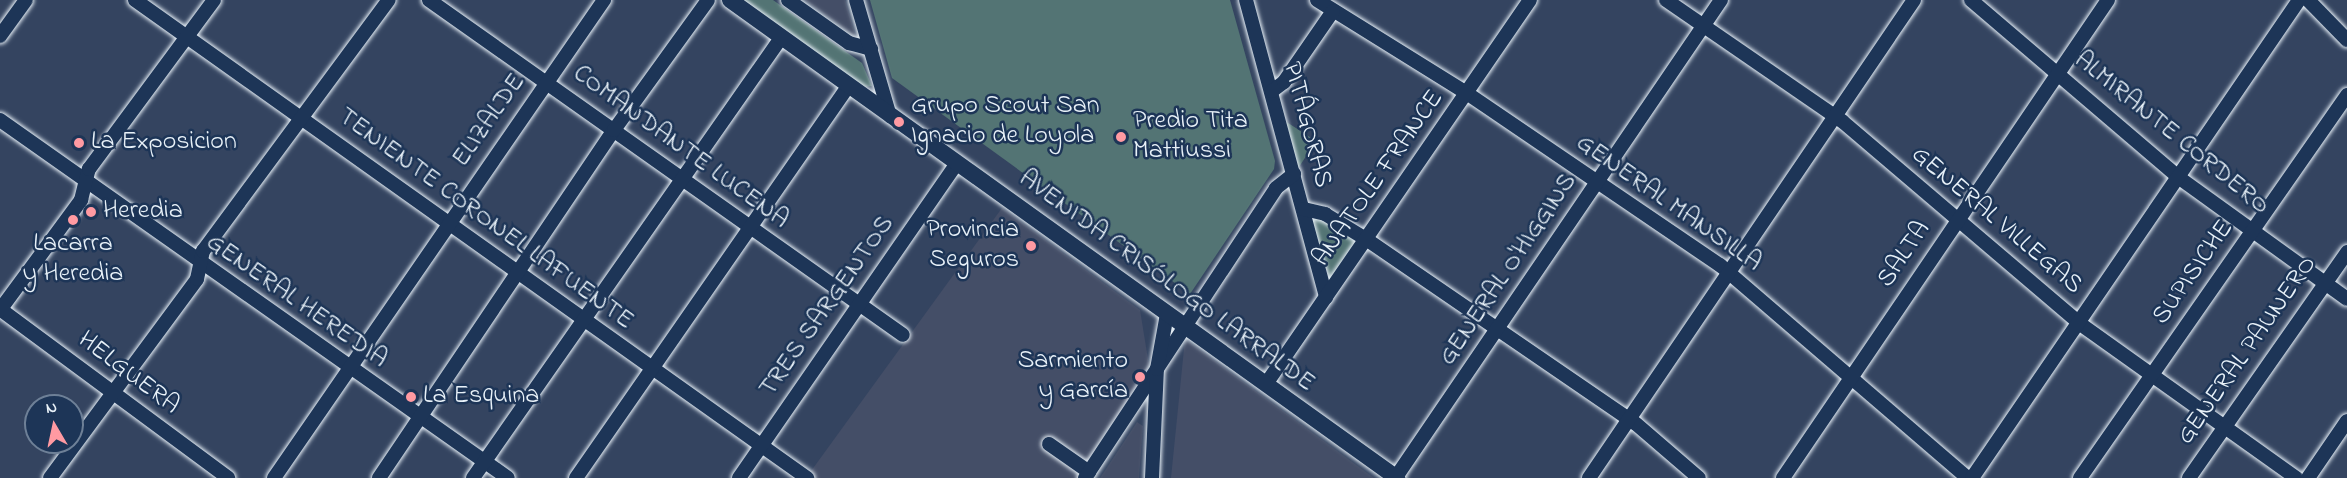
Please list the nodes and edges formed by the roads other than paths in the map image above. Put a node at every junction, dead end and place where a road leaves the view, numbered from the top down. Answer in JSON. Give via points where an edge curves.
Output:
{"nodes":[{"id":1,"x":26,"y":0,"type":"edge"},
{"id":2,"x":135,"y":0,"type":"edge"},
{"id":3,"x":214,"y":0,"type":"edge"},
{"id":4,"x":389,"y":0,"type":"edge"},
{"id":5,"x":429,"y":0,"type":"edge"},
{"id":6,"x":604,"y":0,"type":"edge"},
{"id":7,"x":708,"y":0,"type":"edge"},
{"id":8,"x":730,"y":0,"type":"edge"},
{"id":9,"x":788,"y":0,"type":"edge"},
{"id":10,"x":856,"y":0,"type":"edge"},
{"id":11,"x":1246,"y":0,"type":"edge"},
{"id":12,"x":1317,"y":0,"type":"edge"},
{"id":13,"x":1666,"y":0,"type":"edge"},
{"id":14,"x":1721,"y":0,"type":"edge"},
{"id":15,"x":1914,"y":0,"type":"edge"},
{"id":16,"x":1971,"y":0,"type":"edge"},
{"id":17,"x":2108,"y":0,"type":"edge"},
{"id":18,"x":2299,"y":0,"type":"edge"},
{"id":19,"x":2308,"y":0,"type":"edge"},
{"id":20,"x":1527,"y":1,"type":"edge"},
{"id":21,"x":1334,"y":10,"type":"junction"},
{"id":22,"x":1704,"y":26,"type":"junction"},
{"id":23,"x":0,"y":36,"type":"edge"},
{"id":24,"x":188,"y":36,"type":"junction"},
{"id":25,"x":781,"y":38,"type":"junction"},
{"id":26,"x":2347,"y":40,"type":"edge"},
{"id":27,"x":871,"y":49,"type":"junction"},
{"id":28,"x":2057,"y":75,"type":"junction"},
{"id":29,"x":547,"y":81,"type":"junction"},
{"id":30,"x":848,"y":86,"type":"junction"},
{"id":31,"x":1272,"y":91,"type":"junction"},
{"id":32,"x":1468,"y":94,"type":"junction"},
{"id":33,"x":2347,"y":95,"type":"edge"},
{"id":34,"x":890,"y":116,"type":"junction"},
{"id":35,"x":1835,"y":117,"type":"junction"},
{"id":36,"x":302,"y":118,"type":"junction"},
{"id":37,"x":0,"y":120,"type":"edge"},
{"id":38,"x":614,"y":130,"type":"junction"},
{"id":39,"x":957,"y":164,"type":"junction"},
{"id":40,"x":1294,"y":174,"type":"junction"},
{"id":41,"x":2178,"y":177,"type":"junction"},
{"id":42,"x":683,"y":180,"type":"junction"},
{"id":43,"x":87,"y":183,"type":"junction"},
{"id":44,"x":1596,"y":183,"type":"junction"},
{"id":45,"x":1304,"y":208,"type":"junction"},
{"id":46,"x":1958,"y":221,"type":"junction"},
{"id":47,"x":449,"y":222,"type":"junction"},
{"id":48,"x":750,"y":228,"type":"junction"},
{"id":49,"x":2253,"y":231,"type":"junction"},
{"id":50,"x":1366,"y":239,"type":"junction"},
{"id":51,"x":2347,"y":252,"type":"edge"},
{"id":52,"x":200,"y":264,"type":"junction"},
{"id":53,"x":517,"y":272,"type":"junction"},
{"id":54,"x":1730,"y":272,"type":"junction"},
{"id":55,"x":2324,"y":284,"type":"junction"},
{"id":56,"x":1326,"y":297,"type":"junction"},
{"id":57,"x":2347,"y":300,"type":"edge"},
{"id":58,"x":859,"y":305,"type":"junction"},
{"id":59,"x":0,"y":309,"type":"edge"},
{"id":60,"x":1167,"y":315,"type":"junction"},
{"id":61,"x":584,"y":321,"type":"junction"},
{"id":62,"x":2079,"y":323,"type":"junction"},
{"id":63,"x":1187,"y":324,"type":"junction"},
{"id":64,"x":1498,"y":330,"type":"junction"},
{"id":65,"x":903,"y":335,"type":"dead end"},
{"id":66,"x":349,"y":369,"type":"junction"},
{"id":67,"x":652,"y":369,"type":"junction"},
{"id":68,"x":1157,"y":369,"type":"junction"},
{"id":69,"x":2152,"y":375,"type":"junction"},
{"id":70,"x":1851,"y":376,"type":"junction"},
{"id":71,"x":1266,"y":384,"type":"junction"},
{"id":72,"x":112,"y":394,"type":"junction"},
{"id":73,"x":419,"y":415,"type":"junction"},
{"id":74,"x":1629,"y":418,"type":"junction"},
{"id":75,"x":2347,"y":422,"type":"edge"},
{"id":76,"x":2224,"y":426,"type":"junction"},
{"id":77,"x":1048,"y":444,"type":"dead end"},
{"id":78,"x":761,"y":446,"type":"junction"},
{"id":79,"x":484,"y":460,"type":"junction"},
{"id":80,"x":1087,"y":475,"type":"edge"},
{"id":81,"x":51,"y":478,"type":"edge"},
{"id":82,"x":228,"y":478,"type":"edge"},
{"id":83,"x":274,"y":478,"type":"edge"},
{"id":84,"x":379,"y":478,"type":"edge"},
{"id":85,"x":473,"y":478,"type":"edge"},
{"id":86,"x":508,"y":478,"type":"edge"},
{"id":87,"x":576,"y":478,"type":"edge"},
{"id":88,"x":739,"y":478,"type":"edge"},
{"id":89,"x":807,"y":478,"type":"edge"},
{"id":90,"x":1152,"y":478,"type":"edge"},
{"id":91,"x":1396,"y":478,"type":"edge"},
{"id":92,"x":1589,"y":478,"type":"edge"},
{"id":93,"x":1699,"y":478,"type":"edge"},
{"id":94,"x":1782,"y":478,"type":"edge"},
{"id":95,"x":1970,"y":478,"type":"edge"},
{"id":96,"x":2080,"y":478,"type":"edge"},
{"id":97,"x":2189,"y":478,"type":"edge"},
{"id":98,"x":2296,"y":478,"type":"edge"},
{"id":99,"x":2308,"y":478,"type":"edge"}],
"edges":[{"from":1,"to":23,"type":"street"},
{"from":2,"to":24,"type":"street","name":"TENIENTE CORONEL LAFUENTE"},
{"from":3,"to":24,"type":"street"},
{"from":4,"to":36,"type":"street"},
{"from":5,"to":29,"type":"street","name":"COMANDANTE LUCENA"},
{"from":6,"to":29,"type":"street","name":"ELIZALDE"},
{"from":7,"to":38,"type":"street"},
{"from":8,"to":25,"type":"main road","name":"AVENIDA CRISÓLOGO LARRALDE"},
{"from":9,"to":27,"type":"street","via":[[849,43]]},
{"from":10,"to":27,"type":"street"},
{"from":11,"to":31,"type":"street","name":"PITÁGORAS"},
{"from":12,"to":21,"type":"street","name":"GENERAL MANSILLA"},
{"from":13,"to":22,"type":"street","name":"GENERAL VILLEGAS"},
{"from":14,"to":22,"type":"street","name":"GENERAL O'HIGGINS"},
{"from":15,"to":35,"type":"street"},
{"from":16,"to":28,"type":"street","name":"ALMIRANTE CORDERO"},
{"from":17,"to":28,"type":"street","name":"SALTA"},
{"from":18,"to":41,"type":"street"},
{"from":19,"to":26,"type":"street"},
{"from":20,"to":32,"type":"street","name":"ANATOLE FRANCE"},
{"from":21,"to":31,"type":"street","via":[[1284,82]]},
{"from":21,"to":32,"type":"street","name":"GENERAL MANSILLA"},
{"from":22,"to":35,"type":"street","name":"GENERAL VILLEGAS"},
{"from":22,"to":44,"type":"street","name":"GENERAL O'HIGGINS"},
{"from":24,"to":36,"type":"street","name":"TENIENTE CORONEL LAFUENTE"},
{"from":24,"to":43,"type":"street","via":[[89,169]]},
{"from":25,"to":30,"type":"main road","name":"AVENIDA CRISÓLOGO LARRALDE"},
{"from":25,"to":42,"type":"street"},
{"from":27,"to":34,"type":"street"},
{"from":28,"to":41,"type":"street","name":"ALMIRANTE CORDERO"},
{"from":28,"to":46,"type":"street","name":"SALTA"},
{"from":29,"to":38,"type":"street","name":"COMANDANTE LUCENA"},
{"from":29,"to":47,"type":"street","name":"ELIZALDE"},
{"from":30,"to":34,"type":"main road","name":"AVENIDA CRISÓLOGO LARRALDE"},
{"from":30,"to":48,"type":"street"},
{"from":31,"to":40,"type":"street","name":"PITÁGORAS"},
{"from":32,"to":44,"type":"street","name":"GENERAL MANSILLA"},
{"from":32,"to":50,"type":"street","name":"ANATOLE FRANCE"},
{"from":33,"to":49,"type":"street","name":"SUPISICHE"},
{"from":34,"to":39,"type":"main road","name":"AVENIDA CRISÓLOGO LARRALDE"},
{"from":35,"to":46,"type":"street","name":"GENERAL VILLEGAS"},
{"from":35,"to":54,"type":"street"},
{"from":36,"to":47,"type":"street","name":"TENIENTE CORONEL LAFUENTE"},
{"from":36,"to":52,"type":"street","via":[[203,250]]},
{"from":37,"to":43,"type":"street","name":"GENERAL HEREDIA"},
{"from":38,"to":42,"type":"street","name":"COMANDANTE LUCENA"},
{"from":38,"to":53,"type":"street"},
{"from":39,"to":58,"type":"street","name":"TRES SARGENTOS"},
{"from":39,"to":60,"type":"main road","name":"AVENIDA CRISÓLOGO LARRALDE"},
{"from":40,"to":45,"type":"street","name":"PITÁGORAS"},
{"from":40,"to":63,"type":"street","via":[[1276,188]]},
{"from":41,"to":49,"type":"street","name":"ALMIRANTE CORDERO"},
{"from":41,"to":62,"type":"street"},
{"from":42,"to":48,"type":"street","name":"COMANDANTE LUCENA"},
{"from":42,"to":61,"type":"street"},
{"from":43,"to":52,"type":"street","name":"GENERAL HEREDIA"},
{"from":43,"to":59,"type":"street","via":[[81,200]]},
{"from":44,"to":54,"type":"street","name":"GENERAL MANSILLA"},
{"from":44,"to":64,"type":"street","name":"GENERAL O'HIGGINS"},
{"from":45,"to":50,"type":"street","via":[[1325,214]]},
{"from":45,"to":56,"type":"street","name":"PITÁGORAS"},
{"from":46,"to":62,"type":"street","name":"GENERAL VILLEGAS"},
{"from":46,"to":70,"type":"street","name":"SALTA"},
{"from":47,"to":53,"type":"street","name":"TENIENTE CORONEL LAFUENTE"},
{"from":47,"to":66,"type":"street","name":"ELIZALDE"},
{"from":48,"to":58,"type":"street","name":"COMANDANTE LUCENA"},
{"from":48,"to":67,"type":"street"},
{"from":49,"to":55,"type":"street","name":"ALMIRANTE CORDERO"},
{"from":49,"to":69,"type":"street","name":"SUPISICHE"},
{"from":50,"to":56,"type":"street","name":"ANATOLE FRANCE"},
{"from":50,"to":64,"type":"street"},
{"from":51,"to":55,"type":"street","name":"GENERAL PAUNERO"},
{"from":52,"to":66,"type":"street","name":"GENERAL HEREDIA"},
{"from":52,"to":72,"type":"street","via":[[196,279]]},
{"from":53,"to":61,"type":"street","name":"TENIENTE CORONEL LAFUENTE"},
{"from":53,"to":73,"type":"street"},
{"from":54,"to":70,"type":"street","name":"GENERAL MANSILLA"},
{"from":54,"to":74,"type":"street"},
{"from":55,"to":57,"type":"street","name":"ALMIRANTE CORDERO"},
{"from":55,"to":76,"type":"street","name":"GENERAL PAUNERO"},
{"from":56,"to":71,"type":"street","name":"ANATOLE FRANCE"},
{"from":58,"to":65,"type":"street","name":"COMANDANTE LUCENA"},
{"from":58,"to":78,"type":"street","name":"TRES SARGENTOS"},
{"from":59,"to":72,"type":"street","name":"HELGUERA"},
{"from":60,"to":63,"type":"main road","name":"AVENIDA CRISÓLOGO LARRALDE"},
{"from":60,"to":68,"type":"street"},
{"from":61,"to":67,"type":"street","name":"TENIENTE CORONEL LAFUENTE"},
{"from":61,"to":79,"type":"street"},
{"from":62,"to":69,"type":"street","name":"GENERAL VILLEGAS"},
{"from":62,"to":95,"type":"street"},
{"from":63,"to":68,"type":"street"},
{"from":63,"to":71,"type":"main road","name":"AVENIDA CRISÓLOGO LARRALDE"},
{"from":64,"to":74,"type":"street"},
{"from":64,"to":91,"type":"street","name":"GENERAL O'HIGGINS"},
{"from":66,"to":73,"type":"street","name":"GENERAL HEREDIA"},
{"from":66,"to":83,"type":"street","name":"ELIZALDE"},
{"from":67,"to":78,"type":"street","name":"TENIENTE CORONEL LAFUENTE"},
{"from":67,"to":87,"type":"street"},
{"from":68,"to":80,"type":"street"},
{"from":68,"to":90,"type":"street"},
{"from":69,"to":76,"type":"street","name":"GENERAL VILLEGAS"},
{"from":69,"to":96,"type":"street","name":"SUPISICHE"},
{"from":70,"to":94,"type":"street","name":"SALTA"},
{"from":70,"to":95,"type":"street","name":"GENERAL MANSILLA"},
{"from":71,"to":91,"type":"main road","name":"AVENIDA CRISÓLOGO LARRALDE"},
{"from":72,"to":81,"type":"street"},
{"from":72,"to":82,"type":"street","name":"HELGUERA"},
{"from":73,"to":79,"type":"street","name":"GENERAL HEREDIA"},
{"from":73,"to":84,"type":"street"},
{"from":74,"to":92,"type":"street"},
{"from":74,"to":93,"type":"street"},
{"from":75,"to":99,"type":"street"},
{"from":76,"to":97,"type":"street","name":"GENERAL PAUNERO"},
{"from":76,"to":98,"type":"street","name":"GENERAL VILLEGAS"},
{"from":77,"to":80,"type":"street"},
{"from":78,"to":88,"type":"street","name":"TRES SARGENTOS"},
{"from":78,"to":89,"type":"street","name":"TENIENTE CORONEL LAFUENTE"},
{"from":79,"to":85,"type":"street"},
{"from":79,"to":86,"type":"street","name":"GENERAL HEREDIA"}]}
